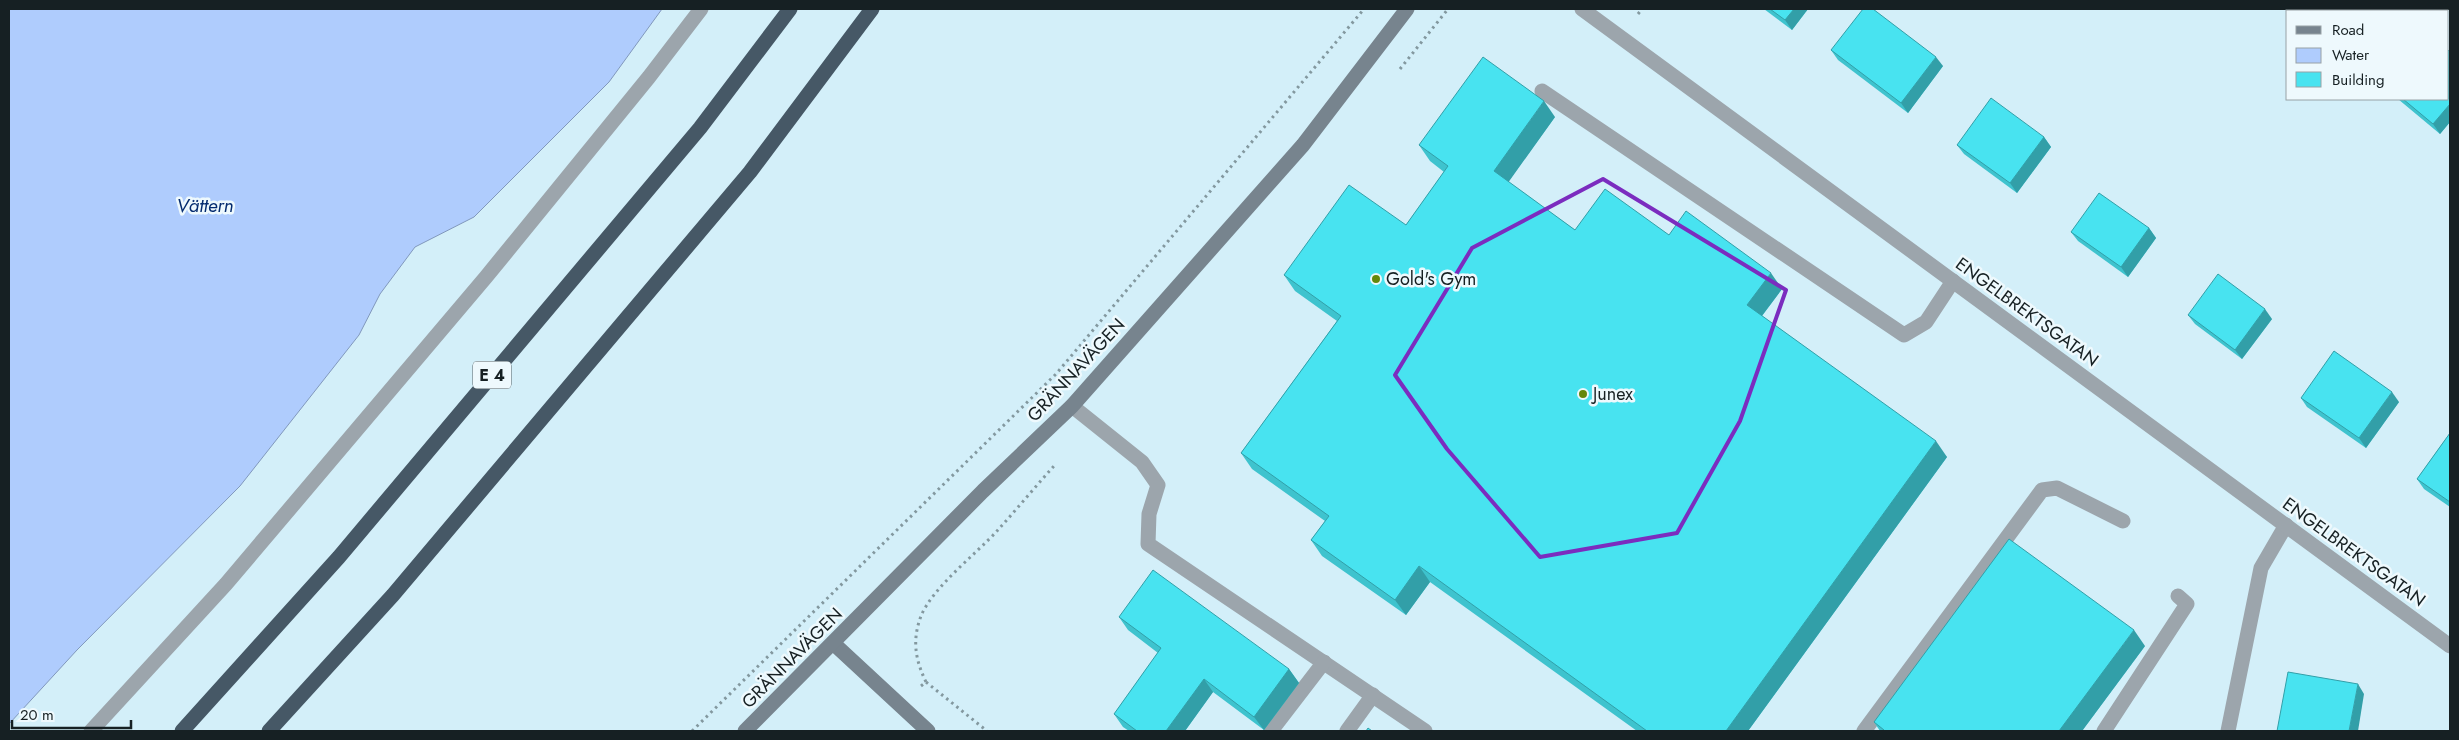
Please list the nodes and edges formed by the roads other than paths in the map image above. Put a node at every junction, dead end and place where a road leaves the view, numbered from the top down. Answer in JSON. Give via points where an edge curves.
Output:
{"nodes":[{"id":1,"x":701,"y":9,"type":"edge"},
{"id":2,"x":790,"y":9,"type":"edge"},
{"id":3,"x":872,"y":9,"type":"edge"},
{"id":4,"x":1406,"y":9,"type":"edge"},
{"id":5,"x":1582,"y":9,"type":"edge"},
{"id":6,"x":1542,"y":91,"type":"dead end"},
{"id":7,"x":1953,"y":281,"type":"junction"},
{"id":8,"x":1072,"y":406,"type":"junction"},
{"id":9,"x":2123,"y":521,"type":"dead end"},
{"id":10,"x":2286,"y":525,"type":"junction"},
{"id":11,"x":2178,"y":596,"type":"dead end"},
{"id":12,"x":833,"y":643,"type":"junction"},
{"id":13,"x":2450,"y":646,"type":"edge"},
{"id":14,"x":1324,"y":662,"type":"junction"},
{"id":15,"x":1374,"y":695,"type":"junction"},
{"id":16,"x":91,"y":731,"type":"edge"},
{"id":17,"x":182,"y":731,"type":"edge"},
{"id":18,"x":269,"y":731,"type":"edge"},
{"id":19,"x":745,"y":731,"type":"edge"},
{"id":20,"x":928,"y":731,"type":"edge"},
{"id":21,"x":1271,"y":731,"type":"edge"},
{"id":22,"x":1347,"y":731,"type":"edge"},
{"id":23,"x":1425,"y":731,"type":"edge"},
{"id":24,"x":1864,"y":731,"type":"edge"},
{"id":25,"x":2104,"y":731,"type":"edge"},
{"id":26,"x":2228,"y":731,"type":"edge"}],
"edges":[{"from":1,"to":16,"type":"street","via":[[480,284],[226,584]]},
{"from":2,"to":17,"type":"highway","number":"E 4","via":[[700,128],[339,557]]},
{"from":3,"to":18,"type":"highway","via":[[750,172],[393,595]]},
{"from":4,"to":8,"type":"main road","name":"GRÄNNAVÄGEN","via":[[1302,145]]},
{"from":5,"to":7,"type":"street","name":"ENGELBREKTSGATAN"},
{"from":6,"to":7,"type":"street","via":[[1904,335],[1926,322]]},
{"from":7,"to":10,"type":"street","name":"ENGELBREKTSGATAN"},
{"from":8,"to":12,"type":"main road","name":"GRÄNNAVÄGEN"},
{"from":8,"to":14,"type":"street","via":[[1142,462],[1158,485],[1149,514],[1148,544]]},
{"from":9,"to":24,"type":"street","via":[[2057,488],[2042,490]]},
{"from":10,"to":13,"type":"street","name":"ENGELBREKTSGATAN"},
{"from":10,"to":26,"type":"street","via":[[2261,568]]},
{"from":11,"to":25,"type":"street","via":[[2187,604]]},
{"from":12,"to":19,"type":"main road","name":"GRÄNNAVÄGEN"},
{"from":12,"to":20,"type":"main road"},
{"from":14,"to":15,"type":"street"},
{"from":14,"to":21,"type":"street"},
{"from":15,"to":22,"type":"street"},
{"from":15,"to":23,"type":"street"}]}
